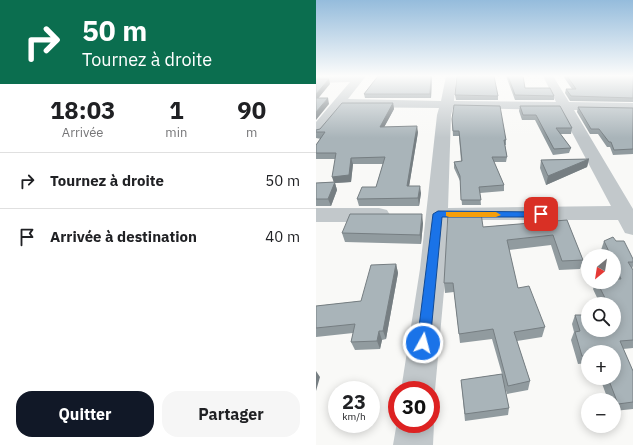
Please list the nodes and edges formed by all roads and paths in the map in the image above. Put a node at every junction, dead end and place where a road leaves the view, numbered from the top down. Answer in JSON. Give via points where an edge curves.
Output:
{"nodes":[{"id":1,"x":343,"y":97,"type":"edge"},
{"id":2,"x":448,"y":97,"type":"edge"},
{"id":3,"x":560,"y":97,"type":"edge"},
{"id":4,"x":339,"y":102,"type":"junction"},
{"id":5,"x":447,"y":105,"type":"junction"},
{"id":6,"x":566,"y":106,"type":"junction"},
{"id":7,"x":633,"y":107,"type":"edge"},
{"id":8,"x":316,"y":131,"type":"edge"},
{"id":9,"x":438,"y":214,"type":"junction"},
{"id":10,"x":316,"y":215,"type":"edge"},
{"id":11,"x":628,"y":221,"type":"edge"},
{"id":12,"x":419,"y":381,"type":"edge"},
{"id":13,"x":414,"y":433,"type":"edge"},
{"id":14,"x":413,"y":445,"type":"edge"}],
"edges":[{"from":1,"to":4,"type":"street"},
{"from":2,"to":5,"type":"street"},
{"from":3,"to":6,"type":"street"},
{"from":4,"to":5,"type":"street"},
{"from":4,"to":8,"type":"street"},
{"from":5,"to":6,"type":"street"},
{"from":5,"to":9,"type":"street","via":[[444,115]]},
{"from":6,"to":7,"type":"street"},
{"from":6,"to":11,"type":"street"},
{"from":9,"to":10,"type":"street"},
{"from":9,"to":11,"type":"street"},
{"from":9,"to":12,"type":"street"},
{"from":13,"to":14,"type":"street"}]}
